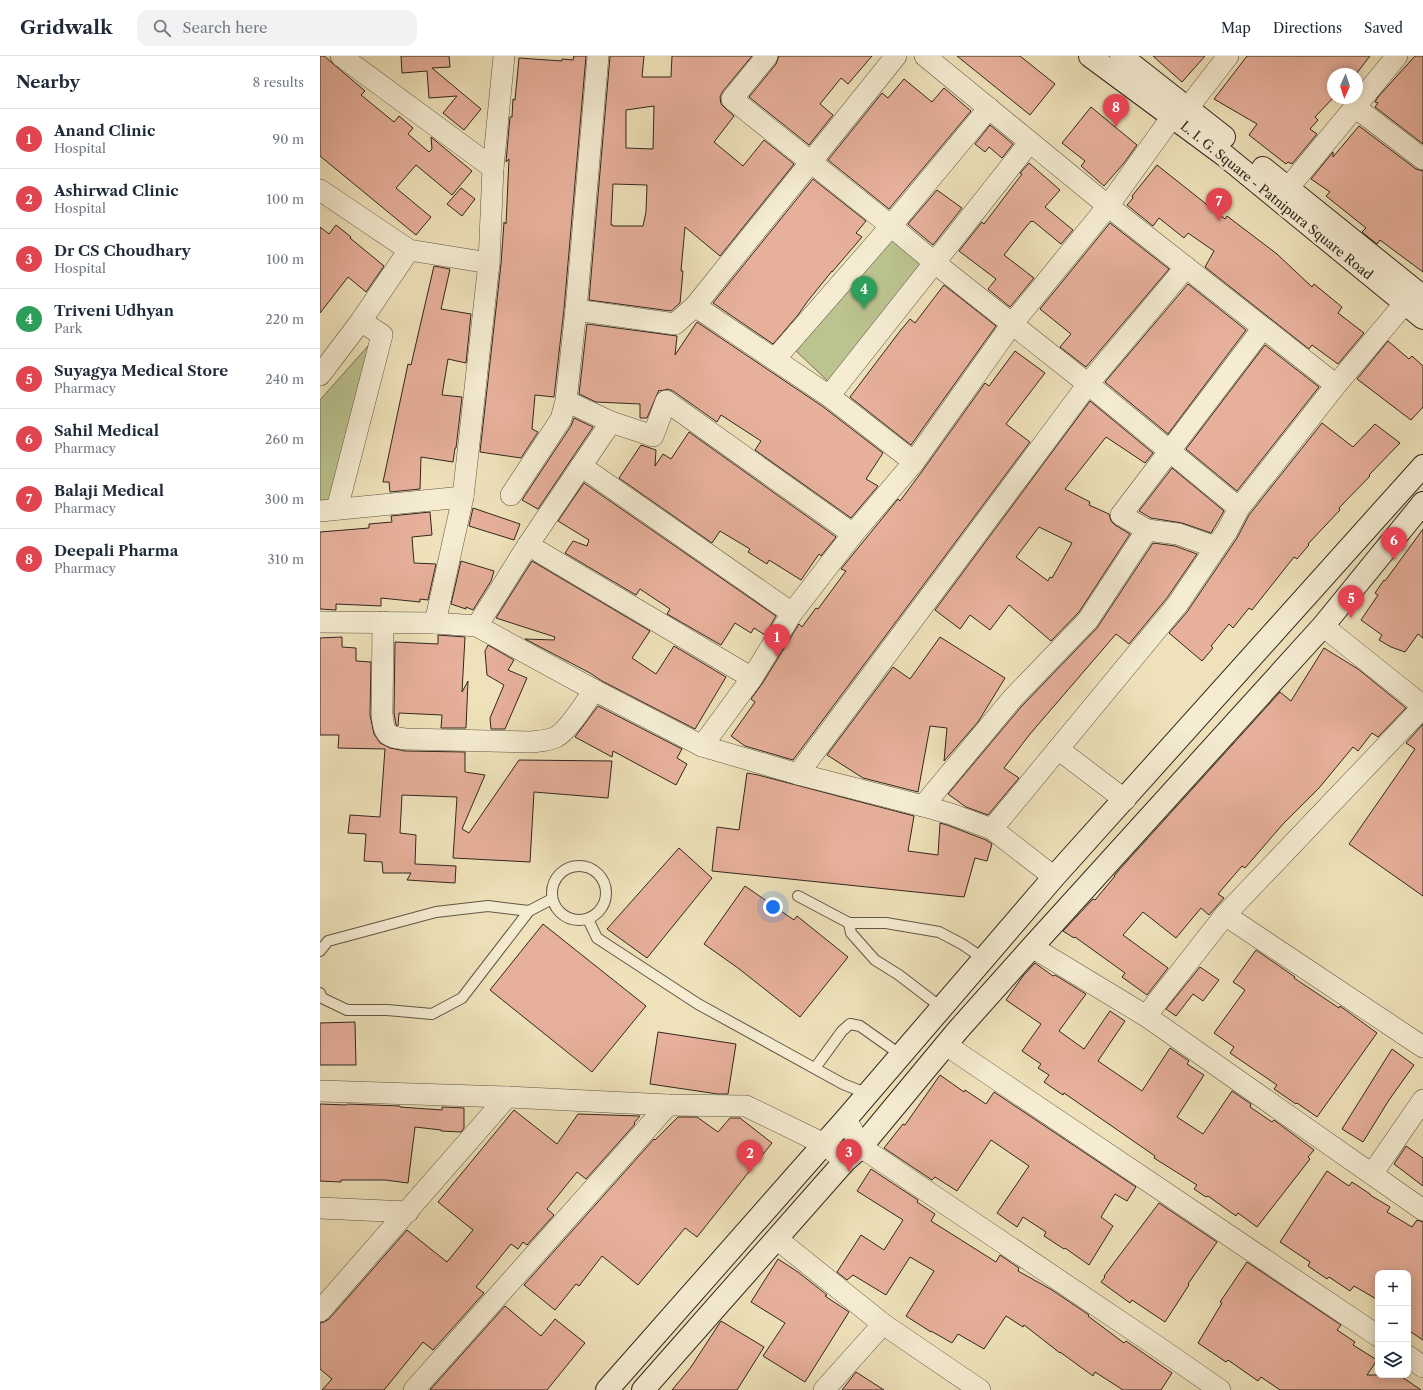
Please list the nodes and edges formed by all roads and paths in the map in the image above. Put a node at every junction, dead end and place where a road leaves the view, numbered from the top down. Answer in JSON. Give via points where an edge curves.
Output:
{"nodes":[{"id":1,"x":342,"y":56,"type":"edge"},
{"id":2,"x":504,"y":56,"type":"edge"},
{"id":3,"x":598,"y":56,"type":"edge"},
{"id":4,"x":767,"y":56,"type":"edge"},
{"id":5,"x":896,"y":56,"type":"edge"},
{"id":6,"x":925,"y":56,"type":"edge"},
{"id":7,"x":1090,"y":56,"type":"edge"},
{"id":8,"x":1121,"y":56,"type":"edge"},
{"id":9,"x":1228,"y":56,"type":"edge"},
{"id":10,"x":1397,"y":56,"type":"edge"},
{"id":11,"x":1355,"y":107,"type":"junction"},
{"id":12,"x":989,"y":108,"type":"junction"},
{"id":13,"x":1179,"y":113,"type":"junction"},
{"id":14,"x":1030,"y":142,"type":"junction"},
{"id":15,"x":1423,"y":159,"type":"edge"},
{"id":16,"x":811,"y":162,"type":"junction"},
{"id":17,"x":493,"y":168,"type":"junction"},
{"id":18,"x":1288,"y":188,"type":"junction"},
{"id":19,"x":320,"y":190,"type":"edge"},
{"id":20,"x":1108,"y":206,"type":"junction"},
{"id":21,"x":891,"y":226,"type":"junction"},
{"id":22,"x":409,"y":250,"type":"junction"},
{"id":23,"x":489,"y":263,"type":"junction"},
{"id":24,"x":935,"y":263,"type":"junction"},
{"id":25,"x":1186,"y":267,"type":"junction"},
{"id":26,"x":1414,"y":300,"type":"edge"},
{"id":27,"x":695,"y":306,"type":"junction"},
{"id":28,"x":576,"y":310,"type":"junction"},
{"id":29,"x":1423,"y":318,"type":"edge"},
{"id":30,"x":361,"y":321,"type":"junction"},
{"id":31,"x":1012,"y":324,"type":"junction"},
{"id":32,"x":1263,"y":328,"type":"junction"},
{"id":33,"x":775,"y":359,"type":"junction"},
{"id":34,"x":323,"y":364,"type":"edge"},
{"id":35,"x":1088,"y":384,"type":"junction"},
{"id":36,"x":1336,"y":385,"type":"junction"},
{"id":37,"x":829,"y":396,"type":"junction"},
{"id":38,"x":566,"y":401,"type":"junction"},
{"id":39,"x":611,"y":422,"type":"junction"},
{"id":40,"x":1170,"y":451,"type":"junction"},
{"id":41,"x":914,"y":462,"type":"junction"},
{"id":42,"x":581,"y":466,"type":"junction"},
{"id":43,"x":1423,"y":466,"type":"edge"},
{"id":44,"x":511,"y":495,"type":"dead end"},
{"id":45,"x":463,"y":498,"type":"junction"},
{"id":46,"x":1423,"y":503,"type":"edge"},
{"id":47,"x":1239,"y":508,"type":"junction"},
{"id":48,"x":329,"y":510,"type":"edge"},
{"id":49,"x":1147,"y":530,"type":"junction"},
{"id":50,"x":852,"y":534,"type":"junction"},
{"id":51,"x":528,"y":545,"type":"junction"},
{"id":52,"x":1215,"y":547,"type":"junction"},
{"id":53,"x":792,"y":613,"type":"junction"},
{"id":54,"x":320,"y":622,"type":"edge"},
{"id":55,"x":383,"y":622,"type":"junction"},
{"id":56,"x":435,"y":623,"type":"junction"},
{"id":57,"x":477,"y":626,"type":"junction"},
{"id":58,"x":1323,"y":626,"type":"junction"},
{"id":59,"x":752,"y":678,"type":"junction"},
{"id":60,"x":594,"y":690,"type":"junction"},
{"id":61,"x":1423,"y":706,"type":"edge"},
{"id":62,"x":702,"y":746,"type":"junction"},
{"id":63,"x":1058,"y":749,"type":"junction"},
{"id":64,"x":798,"y":774,"type":"junction"},
{"id":65,"x":1125,"y":800,"type":"junction"},
{"id":66,"x":923,"y":806,"type":"junction"},
{"id":67,"x":992,"y":829,"type":"junction"},
{"id":68,"x":1054,"y":877,"type":"junction"},
{"id":69,"x":798,"y":896,"type":"dead end"},
{"id":70,"x":552,"y":899,"type":"junction"},
{"id":71,"x":529,"y":911,"type":"junction"},
{"id":72,"x":1225,"y":915,"type":"junction"},
{"id":73,"x":588,"y":919,"type":"junction"},
{"id":74,"x":850,"y":923,"type":"junction"},
{"id":75,"x":1032,"y":947,"type":"junction"},
{"id":76,"x":320,"y":950,"type":"edge"},
{"id":77,"x":984,"y":959,"type":"junction"},
{"id":78,"x":321,"y":996,"type":"edge"},
{"id":79,"x":942,"y":1008,"type":"junction"},
{"id":80,"x":1146,"y":1016,"type":"junction"},
{"id":81,"x":946,"y":1044,"type":"junction"},
{"id":82,"x":1423,"y":1047,"type":"edge"},
{"id":83,"x":901,"y":1055,"type":"junction"},
{"id":84,"x":815,"y":1068,"type":"junction"},
{"id":85,"x":320,"y":1091,"type":"edge"},
{"id":86,"x":868,"y":1094,"type":"junction"},
{"id":87,"x":507,"y":1097,"type":"junction"},
{"id":88,"x":1423,"y":1100,"type":"edge"},
{"id":89,"x":668,"y":1105,"type":"junction"},
{"id":90,"x":846,"y":1119,"type":"junction"},
{"id":91,"x":824,"y":1144,"type":"junction"},
{"id":92,"x":861,"y":1147,"type":"junction"},
{"id":93,"x":845,"y":1161,"type":"junction"},
{"id":94,"x":1372,"y":1174,"type":"junction"},
{"id":95,"x":320,"y":1208,"type":"edge"},
{"id":96,"x":1423,"y":1210,"type":"edge"},
{"id":97,"x":408,"y":1212,"type":"junction"},
{"id":98,"x":776,"y":1239,"type":"junction"},
{"id":99,"x":320,"y":1311,"type":"edge"},
{"id":100,"x":883,"y":1324,"type":"junction"},
{"id":101,"x":1375,"y":1334,"type":"edge"},
{"id":102,"x":1411,"y":1358,"type":"edge"},
{"id":103,"x":1423,"y":1367,"type":"edge"},
{"id":104,"x":414,"y":1390,"type":"edge"},
{"id":105,"x":607,"y":1390,"type":"edge"},
{"id":106,"x":643,"y":1390,"type":"edge"},
{"id":107,"x":824,"y":1390,"type":"edge"},
{"id":108,"x":980,"y":1390,"type":"edge"},
{"id":109,"x":1220,"y":1390,"type":"edge"}],
"edges":[{"from":1,"to":17,"type":"street"},
{"from":2,"to":17,"type":"street"},
{"from":3,"to":28,"type":"street"},
{"from":4,"to":16,"type":"street","via":[[732,99]]},
{"from":5,"to":16,"type":"street"},
{"from":6,"to":12,"type":"street"},
{"from":7,"to":13,"type":"main road","name":"L. I. G. Square - Patnipura Square Road"},
{"from":8,"to":13,"type":"main road","name":"L. I. G. Square - Patnipura Square Road"},
{"from":9,"to":13,"type":"street"},
{"from":10,"to":11,"type":"street"},
{"from":11,"to":15,"type":"street"},
{"from":11,"to":18,"type":"street"},
{"from":12,"to":14,"type":"street"},
{"from":12,"to":21,"type":"street"},
{"from":13,"to":18,"type":"main road","name":"L. I. G. Square - Patnipura Square Road"},
{"from":13,"to":20,"type":"street"},
{"from":13,"to":26,"type":"main road","name":"L. I. G. Square - Patnipura Square Road","via":[[1224,155]]},
{"from":14,"to":20,"type":"street"},
{"from":14,"to":24,"type":"street"},
{"from":16,"to":21,"type":"street"},
{"from":16,"to":27,"type":"street"},
{"from":17,"to":23,"type":"street"},
{"from":18,"to":26,"type":"main road","name":"L. I. G. Square - Patnipura Square Road"},
{"from":19,"to":22,"type":"street"},
{"from":20,"to":25,"type":"street"},
{"from":20,"to":31,"type":"street"},
{"from":21,"to":24,"type":"street"},
{"from":21,"to":33,"type":"street"},
{"from":22,"to":23,"type":"street"},
{"from":22,"to":30,"type":"street"},
{"from":23,"to":45,"type":"street"},
{"from":24,"to":31,"type":"street"},
{"from":24,"to":37,"type":"street"},
{"from":25,"to":32,"type":"street"},
{"from":25,"to":35,"type":"street"},
{"from":26,"to":29,"type":"main road","name":"L. I. G. Square - Patnipura Square Road"},
{"from":26,"to":36,"type":"street"},
{"from":27,"to":28,"type":"street","via":[[675,324]]},
{"from":27,"to":33,"type":"street"},
{"from":28,"to":38,"type":"street"},
{"from":30,"to":34,"type":"street"},
{"from":30,"to":48,"type":"street","via":[[382,335]]},
{"from":31,"to":35,"type":"street"},
{"from":31,"to":41,"type":"street"},
{"from":32,"to":36,"type":"street"},
{"from":32,"to":40,"type":"street"},
{"from":33,"to":37,"type":"street"},
{"from":35,"to":40,"type":"street"},
{"from":35,"to":64,"type":"street"},
{"from":36,"to":47,"type":"street"},
{"from":37,"to":41,"type":"street"},
{"from":38,"to":39,"type":"street"},
{"from":38,"to":44,"type":"street","via":[[561,419]]},
{"from":39,"to":42,"type":"street"},
{"from":39,"to":50,"type":"street","via":[[653,436],[666,401]]},
{"from":40,"to":47,"type":"street"},
{"from":40,"to":49,"type":"street","via":[[1121,515]]},
{"from":41,"to":50,"type":"street"},
{"from":42,"to":51,"type":"street"},
{"from":42,"to":53,"type":"street"},
{"from":43,"to":65,"type":"main road"},
{"from":45,"to":48,"type":"street"},
{"from":45,"to":56,"type":"street"},
{"from":46,"to":58,"type":"main road"},
{"from":47,"to":52,"type":"street"},
{"from":49,"to":52,"type":"street","via":[[1178,534]]},
{"from":49,"to":66,"type":"street","via":[[1088,620],[1012,699]]},
{"from":50,"to":53,"type":"street"},
{"from":51,"to":57,"type":"street"},
{"from":51,"to":59,"type":"street"},
{"from":52,"to":63,"type":"street","via":[[1177,605]]},
{"from":53,"to":59,"type":"street"},
{"from":54,"to":55,"type":"street"},
{"from":55,"to":56,"type":"street"},
{"from":55,"to":60,"type":"street","via":[[382,714],[383,726],[389,736],[544,741],[566,729]]},
{"from":56,"to":57,"type":"street"},
{"from":57,"to":60,"type":"street"},
{"from":58,"to":61,"type":"street"},
{"from":58,"to":75,"type":"main road"},
{"from":59,"to":62,"type":"street"},
{"from":60,"to":62,"type":"street"},
{"from":61,"to":72,"type":"street"},
{"from":62,"to":64,"type":"street"},
{"from":63,"to":65,"type":"street"},
{"from":63,"to":67,"type":"street"},
{"from":64,"to":66,"type":"street"},
{"from":65,"to":68,"type":"main road"},
{"from":66,"to":67,"type":"street"},
{"from":67,"to":68,"type":"street"},
{"from":68,"to":77,"type":"main road"},
{"from":69,"to":74,"type":"lane"},
{"from":70,"to":71,"type":"lane"},
{"from":70,"to":73,"type":"lane","via":[[555,907],[565,917],[579,921]]},
{"from":70,"to":73,"type":"lane","via":[[554,881],[567,868],[585,866],[593,870],[600,875],[607,892],[602,909]]},
{"from":71,"to":76,"type":"lane","via":[[488,906],[436,912],[328,941]]},
{"from":71,"to":78,"type":"lane","via":[[462,998],[432,1014],[347,1010]]},
{"from":72,"to":80,"type":"street"},
{"from":72,"to":82,"type":"street"},
{"from":73,"to":84,"type":"lane","via":[[597,938],[698,1004]]},
{"from":74,"to":77,"type":"lane","via":[[886,923],[939,932]]},
{"from":74,"to":79,"type":"lane","via":[[851,933],[875,960]]},
{"from":75,"to":80,"type":"street"},
{"from":75,"to":81,"type":"main road"},
{"from":77,"to":79,"type":"main road"},
{"from":79,"to":83,"type":"main road"},
{"from":80,"to":94,"type":"street"},
{"from":81,"to":92,"type":"main road"},
{"from":81,"to":101,"type":"street"},
{"from":83,"to":84,"type":"lane","via":[[860,1026],[850,1024]]},
{"from":83,"to":86,"type":"main road"},
{"from":84,"to":86,"type":"lane","via":[[843,1084]]},
{"from":85,"to":87,"type":"street"},
{"from":86,"to":90,"type":"main road"},
{"from":87,"to":89,"type":"street"},
{"from":87,"to":97,"type":"street"},
{"from":88,"to":94,"type":"street"},
{"from":89,"to":91,"type":"street","via":[[746,1106]]},
{"from":89,"to":104,"type":"street"},
{"from":90,"to":91,"type":"main road"},
{"from":90,"to":92,"type":"street"},
{"from":91,"to":93,"type":"street"},
{"from":91,"to":105,"type":"main road"},
{"from":92,"to":93,"type":"main road"},
{"from":92,"to":109,"type":"street"},
{"from":93,"to":98,"type":"main road"},
{"from":94,"to":96,"type":"street"},
{"from":95,"to":97,"type":"street"},
{"from":97,"to":99,"type":"street"},
{"from":98,"to":100,"type":"street"},
{"from":98,"to":106,"type":"main road"},
{"from":100,"to":107,"type":"street"},
{"from":100,"to":108,"type":"street"},
{"from":102,"to":103,"type":"street"}]}
